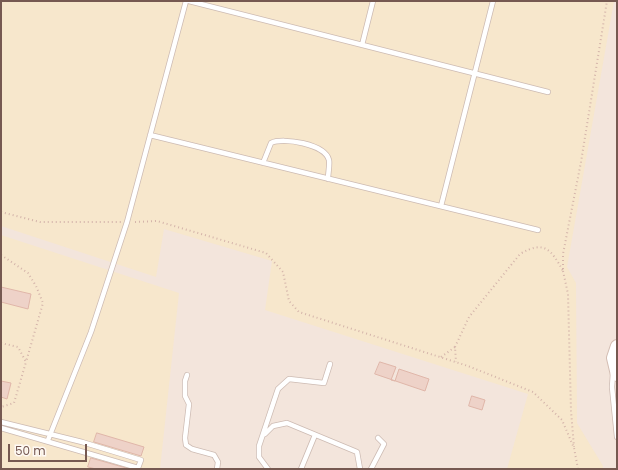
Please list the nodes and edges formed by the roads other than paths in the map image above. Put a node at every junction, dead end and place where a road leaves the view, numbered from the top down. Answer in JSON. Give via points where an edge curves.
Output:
{"nodes":[{"id":1,"x":186,"y":1,"type":"edge"},
{"id":2,"x":189,"y":1,"type":"edge"},
{"id":3,"x":373,"y":1,"type":"edge"},
{"id":4,"x":493,"y":1,"type":"edge"},
{"id":5,"x":362,"y":45,"type":"junction"},
{"id":6,"x":474,"y":73,"type":"junction"},
{"id":7,"x":548,"y":92,"type":"dead end"},
{"id":8,"x":150,"y":135,"type":"junction"},
{"id":9,"x":262,"y":163,"type":"junction"},
{"id":10,"x":328,"y":179,"type":"junction"},
{"id":11,"x":440,"y":206,"type":"junction"},
{"id":12,"x":538,"y":230,"type":"dead end"},
{"id":13,"x":617,"y":346,"type":"edge"},
{"id":14,"x":330,"y":364,"type":"dead end"},
{"id":15,"x":616,"y":373,"type":"edge"},
{"id":16,"x":187,"y":375,"type":"dead end"},
{"id":17,"x":1,"y":422,"type":"edge"},
{"id":18,"x":1,"y":428,"type":"edge"},
{"id":19,"x":50,"y":435,"type":"junction"},
{"id":20,"x":264,"y":435,"type":"junction"},
{"id":21,"x":315,"y":435,"type":"junction"},
{"id":22,"x":617,"y":436,"type":"edge"},
{"id":23,"x":378,"y":438,"type":"dead end"},
{"id":24,"x":48,"y":440,"type":"junction"},
{"id":25,"x":217,"y":469,"type":"edge"},
{"id":26,"x":268,"y":469,"type":"edge"},
{"id":27,"x":301,"y":469,"type":"edge"},
{"id":28,"x":360,"y":469,"type":"edge"},
{"id":29,"x":371,"y":469,"type":"edge"}],
"edges":[{"from":1,"to":8,"type":"lane"},
{"from":2,"to":5,"type":"lane"},
{"from":3,"to":5,"type":"lane"},
{"from":4,"to":6,"type":"lane"},
{"from":5,"to":6,"type":"lane"},
{"from":6,"to":7,"type":"lane"},
{"from":6,"to":11,"type":"lane"},
{"from":8,"to":9,"type":"lane"},
{"from":8,"to":19,"type":"lane","via":[[127,222],[91,332]]},
{"from":9,"to":10,"type":"lane"},
{"from":9,"to":10,"type":"lane","via":[[271,143],[284,140],[318,148],[329,160]]},
{"from":10,"to":11,"type":"lane"},
{"from":11,"to":12,"type":"lane"},
{"from":13,"to":15,"type":"main road","via":[[613,358]]},
{"from":14,"to":20,"type":"lane","via":[[324,383],[289,379],[278,389]]},
{"from":15,"to":22,"type":"lane","via":[[612,387]]},
{"from":16,"to":25,"type":"lane","via":[[185,396],[189,404],[186,445],[214,455],[218,462]]},
{"from":17,"to":19,"type":"lane"},
{"from":18,"to":24,"type":"lane"},
{"from":19,"to":24,"type":"lane"},
{"from":19,"to":24,"type":"lane","via":[[141,460],[138,468]]},
{"from":20,"to":21,"type":"lane","via":[[273,426],[286,423]]},
{"from":20,"to":26,"type":"lane","via":[[259,446],[259,457]]},
{"from":21,"to":27,"type":"lane"},
{"from":21,"to":28,"type":"lane","via":[[357,452]]},
{"from":23,"to":29,"type":"lane","via":[[384,444]]}]}
